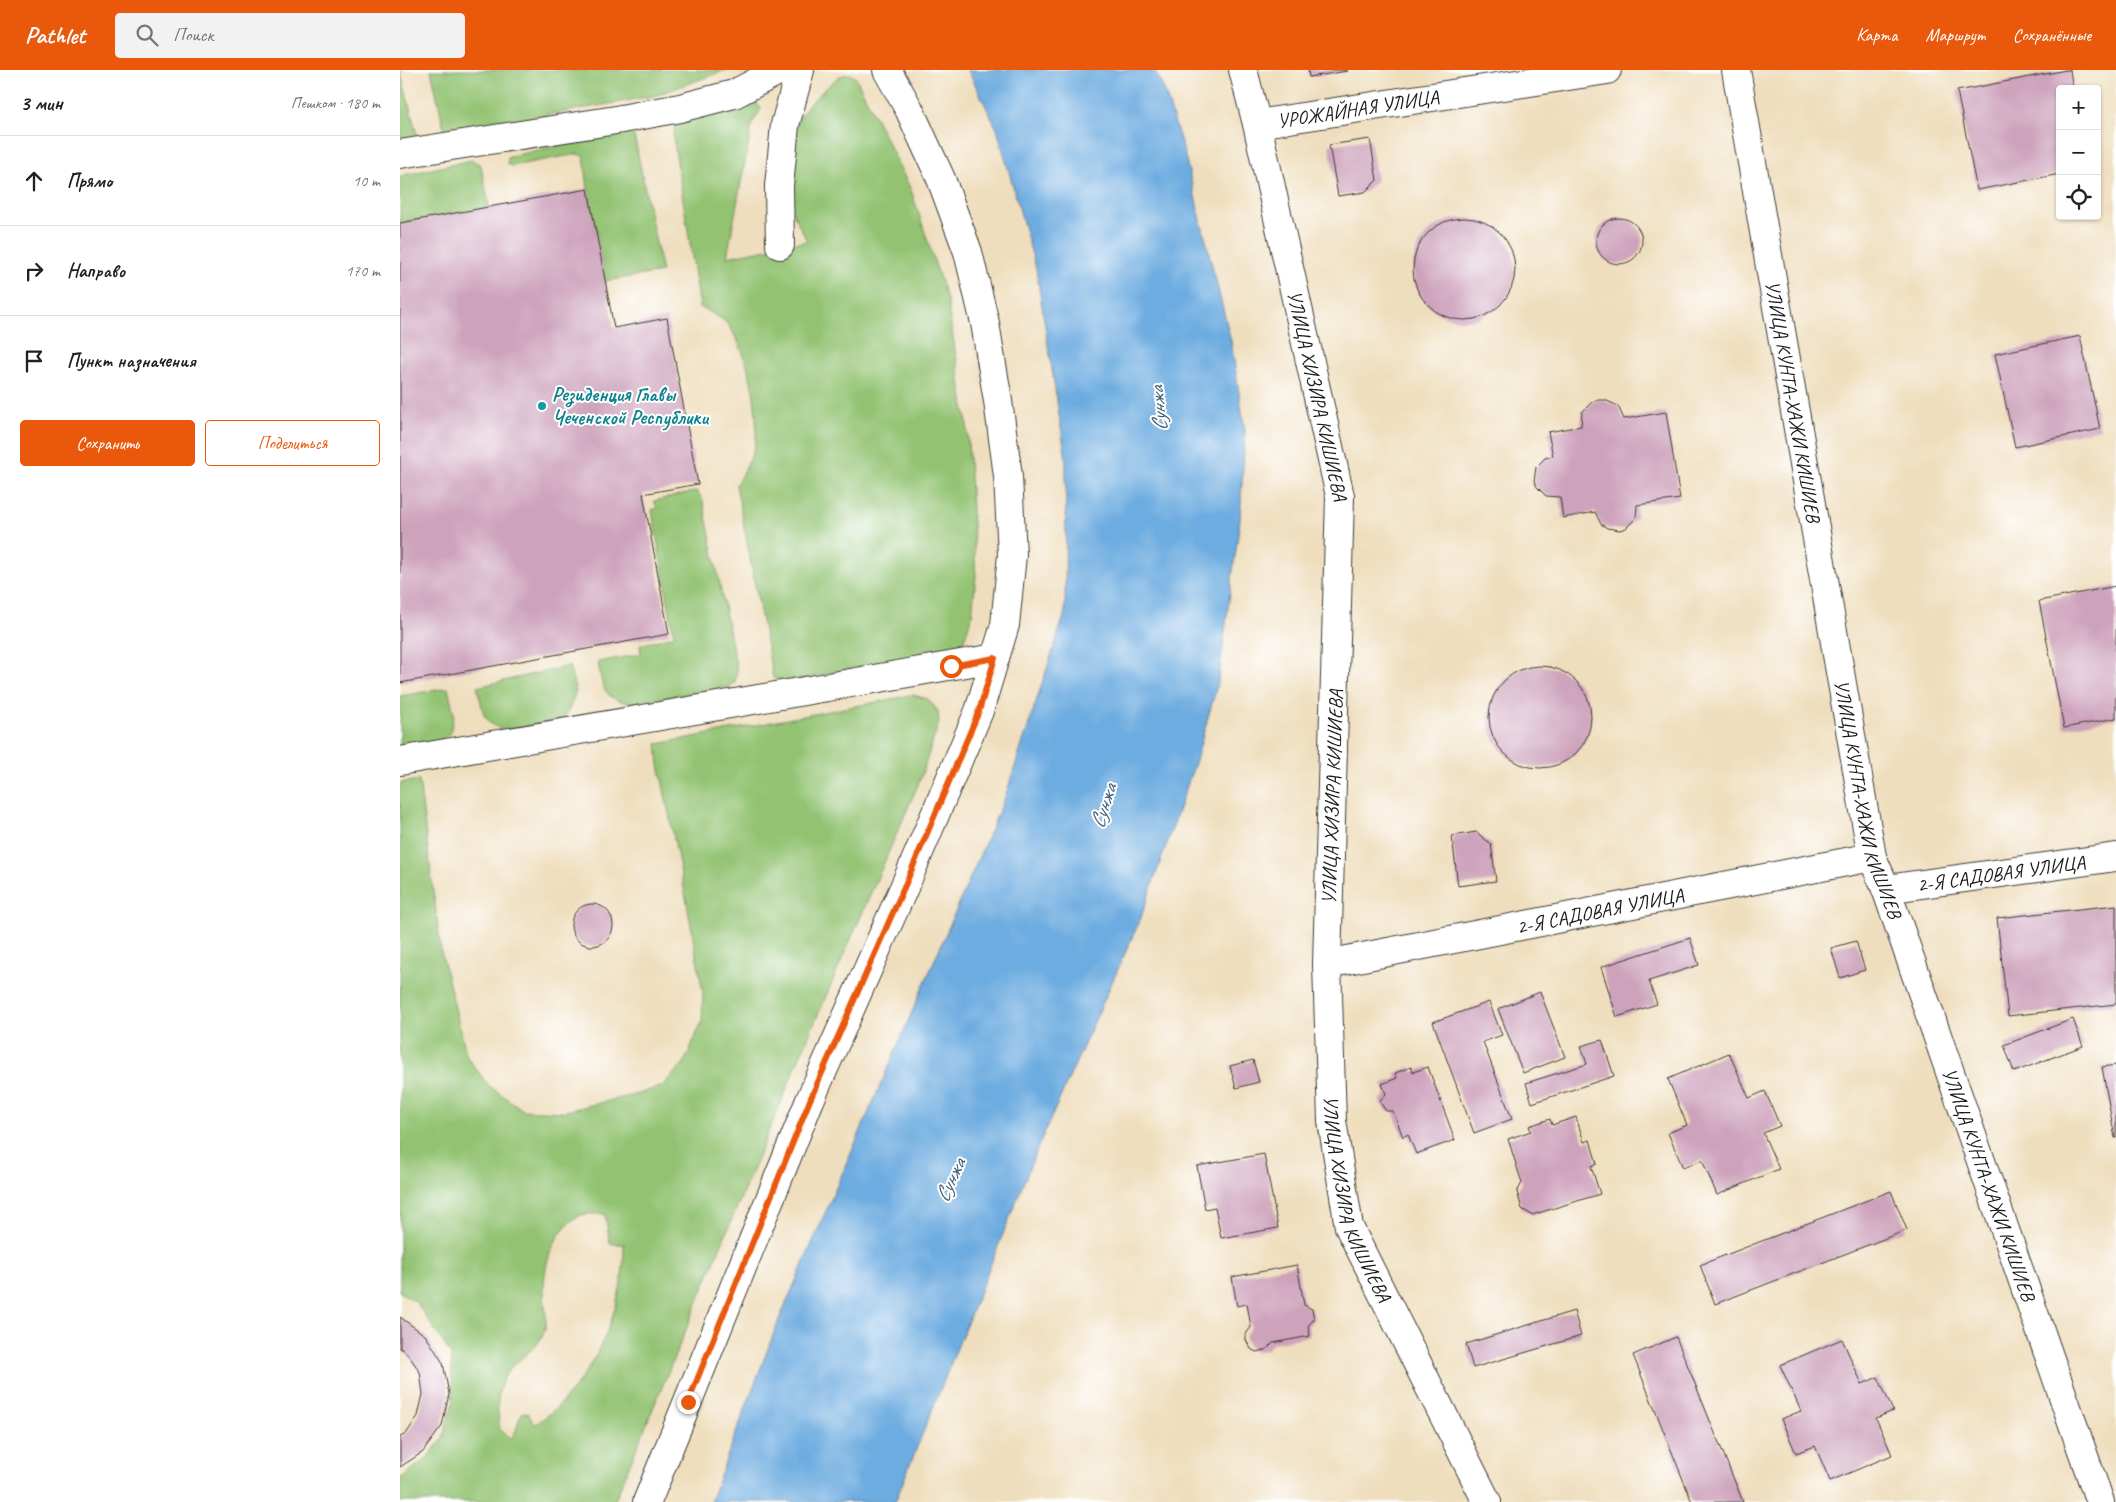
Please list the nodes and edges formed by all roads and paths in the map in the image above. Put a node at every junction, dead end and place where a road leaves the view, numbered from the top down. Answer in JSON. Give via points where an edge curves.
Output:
{"nodes":[{"id":1,"x":780,"y":70,"type":"edge"},
{"id":2,"x":800,"y":70,"type":"edge"},
{"id":3,"x":887,"y":70,"type":"edge"},
{"id":4,"x":1243,"y":70,"type":"edge"},
{"id":5,"x":1607,"y":70,"type":"edge"},
{"id":6,"x":1736,"y":70,"type":"edge"},
{"id":7,"x":1257,"y":124,"type":"junction"},
{"id":8,"x":400,"y":154,"type":"edge"},
{"id":9,"x":780,"y":245,"type":"dead end"},
{"id":10,"x":995,"y":658,"type":"junction"},
{"id":11,"x":400,"y":761,"type":"edge"},
{"id":12,"x":1872,"y":857,"type":"junction"},
{"id":13,"x":2116,"y":857,"type":"edge"},
{"id":14,"x":1886,"y":889,"type":"junction"},
{"id":15,"x":1327,"y":964,"type":"junction"},
{"id":16,"x":647,"y":1502,"type":"edge"},
{"id":17,"x":1486,"y":1502,"type":"edge"},
{"id":18,"x":2100,"y":1502,"type":"edge"}],
"edges":[{"from":1,"to":8,"type":"street","via":[[734,94],[680,108]]},
{"from":2,"to":9,"type":"street","via":[[785,125],[779,186]]},
{"from":3,"to":10,"type":"street","via":[[941,179],[968,252],[985,323],[1008,476],[1012,555],[1005,625]]},
{"from":4,"to":7,"type":"street","name":"УЛИЦА ХИЗИРА КИШИЕВА"},
{"from":5,"to":7,"type":"street","name":"УРОЖАЙНАЯ УЛИЦА"},
{"from":6,"to":12,"type":"street","name":"УЛИЦА КУНТА-ХАЖИ КИШИЕВ"},
{"from":7,"to":15,"type":"street","name":"УЛИЦА ХИЗИРА КИШИЕВА","via":[[1340,496]]},
{"from":10,"to":11,"type":"street"},
{"from":10,"to":16,"type":"street","via":[[979,711],[810,1100]]},
{"from":12,"to":14,"type":"street","name":"УЛИЦА КУНТА-ХАЖИ КИШИЕВ"},
{"from":12,"to":15,"type":"street","name":"2-Я САДОВАЯ УЛИЦА"},
{"from":13,"to":14,"type":"street","name":"2-Я САДОВАЯ УЛИЦА"},
{"from":14,"to":18,"type":"street","name":"УЛИЦА КУНТА-ХАЖИ КИШИЕВ"},
{"from":15,"to":17,"type":"street","name":"УЛИЦА ХИЗИРА КИШИЕВА","via":[[1332,1120],[1349,1227]]}]}
